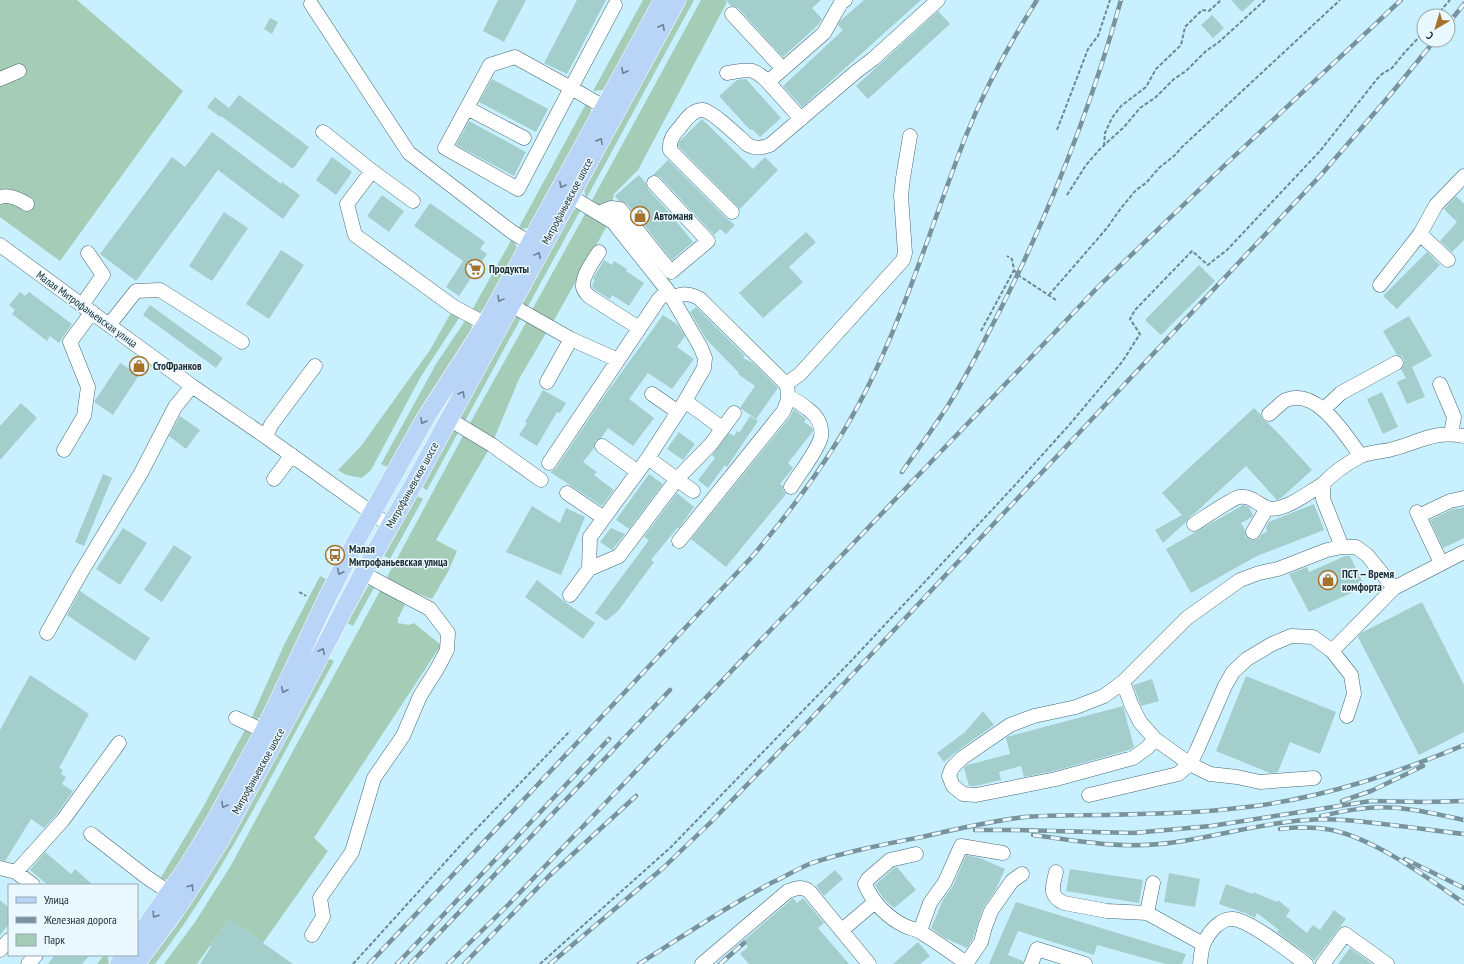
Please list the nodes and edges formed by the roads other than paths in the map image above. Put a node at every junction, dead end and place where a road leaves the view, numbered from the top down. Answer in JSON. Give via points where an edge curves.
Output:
{"nodes":[{"id":1,"x":663,"y":0,"type":"edge"},
{"id":2,"x":677,"y":0,"type":"edge"},
{"id":3,"x":938,"y":0,"type":"edge"},
{"id":4,"x":841,"y":1,"type":"edge"},
{"id":5,"x":311,"y":4,"type":"dead end"},
{"id":6,"x":615,"y":5,"type":"dead end"},
{"id":7,"x":732,"y":14,"type":"dead end"},
{"id":8,"x":783,"y":69,"type":"junction"},
{"id":9,"x":19,"y":71,"type":"dead end"},
{"id":10,"x":727,"y":73,"type":"dead end"},
{"id":11,"x":0,"y":79,"type":"edge"},
{"id":12,"x":768,"y":82,"type":"junction"},
{"id":13,"x":571,"y":88,"type":"junction"},
{"id":14,"x":604,"y":107,"type":"junction"},
{"id":15,"x":467,"y":108,"type":"junction"},
{"id":16,"x":801,"y":119,"type":"junction"},
{"id":17,"x":323,"y":132,"type":"dead end"},
{"id":18,"x":910,"y":136,"type":"dead end"},
{"id":19,"x":524,"y":138,"type":"dead end"},
{"id":20,"x":372,"y":171,"type":"junction"},
{"id":21,"x":1464,"y":176,"type":"edge"},
{"id":22,"x":654,"y":183,"type":"dead end"},
{"id":23,"x":0,"y":196,"type":"edge"},
{"id":24,"x":570,"y":196,"type":"junction"},
{"id":25,"x":413,"y":201,"type":"dead end"},
{"id":26,"x":27,"y":204,"type":"dead end"},
{"id":27,"x":732,"y":212,"type":"dead end"},
{"id":28,"x":598,"y":213,"type":"junction"},
{"id":29,"x":1420,"y":234,"type":"junction"},
{"id":30,"x":530,"y":243,"type":"junction"},
{"id":31,"x":2,"y":250,"type":"edge"},
{"id":32,"x":599,"y":252,"type":"dead end"},
{"id":33,"x":88,"y":253,"type":"dead end"},
{"id":34,"x":1448,"y":260,"type":"dead end"},
{"id":35,"x":1380,"y":285,"type":"dead end"},
{"id":36,"x":670,"y":295,"type":"junction"},
{"id":37,"x":511,"y":305,"type":"junction"},
{"id":38,"x":87,"y":309,"type":"junction"},
{"id":39,"x":486,"y":324,"type":"junction"},
{"id":40,"x":109,"y":325,"type":"junction"},
{"id":41,"x":639,"y":328,"type":"junction"},
{"id":42,"x":571,"y":339,"type":"junction"},
{"id":43,"x":242,"y":342,"type":"dead end"},
{"id":44,"x":618,"y":360,"type":"junction"},
{"id":45,"x":1396,"y":363,"type":"dead end"},
{"id":46,"x":315,"y":366,"type":"dead end"},
{"id":47,"x":547,"y":382,"type":"dead end"},
{"id":48,"x":1440,"y":384,"type":"dead end"},
{"id":49,"x":192,"y":386,"type":"junction"},
{"id":50,"x":787,"y":391,"type":"junction"},
{"id":51,"x":652,"y":394,"type":"dead end"},
{"id":52,"x":682,"y":407,"type":"junction"},
{"id":53,"x":1324,"y":409,"type":"junction"},
{"id":54,"x":734,"y":413,"type":"dead end"},
{"id":55,"x":1269,"y":414,"type":"dead end"},
{"id":56,"x":449,"y":418,"type":"junction"},
{"id":57,"x":722,"y":428,"type":"junction"},
{"id":58,"x":1457,"y":435,"type":"edge"},
{"id":59,"x":266,"y":437,"type":"junction"},
{"id":60,"x":602,"y":446,"type":"dead end"},
{"id":61,"x":64,"y":450,"type":"dead end"},
{"id":62,"x":292,"y":455,"type":"junction"},
{"id":63,"x":1361,"y":456,"type":"junction"},
{"id":64,"x":648,"y":458,"type":"junction"},
{"id":65,"x":549,"y":463,"type":"dead end"},
{"id":66,"x":638,"y":472,"type":"junction"},
{"id":67,"x":274,"y":479,"type":"dead end"},
{"id":68,"x":541,"y":480,"type":"dead end"},
{"id":69,"x":677,"y":480,"type":"junction"},
{"id":70,"x":1323,"y":484,"type":"junction"},
{"id":71,"x":791,"y":487,"type":"dead end"},
{"id":72,"x":693,"y":492,"type":"dead end"},
{"id":73,"x":567,"y":493,"type":"dead end"},
{"id":74,"x":1464,"y":498,"type":"edge"},
{"id":75,"x":1267,"y":508,"type":"junction"},
{"id":76,"x":372,"y":513,"type":"junction"},
{"id":77,"x":604,"y":518,"type":"junction"},
{"id":78,"x":1194,"y":524,"type":"dead end"},
{"id":79,"x":390,"y":526,"type":"junction"},
{"id":80,"x":1253,"y":532,"type":"dead end"},
{"id":81,"x":679,"y":541,"type":"dead end"},
{"id":82,"x":1342,"y":547,"type":"junction"},
{"id":83,"x":1463,"y":555,"type":"edge"},
{"id":84,"x":1441,"y":563,"type":"junction"},
{"id":85,"x":589,"y":569,"type":"junction"},
{"id":86,"x":364,"y":572,"type":"junction"},
{"id":87,"x":1394,"y":588,"type":"junction"},
{"id":88,"x":570,"y":595,"type":"dead end"},
{"id":89,"x":47,"y":633,"type":"dead end"},
{"id":90,"x":1332,"y":651,"type":"junction"},
{"id":91,"x":1123,"y":682,"type":"junction"},
{"id":92,"x":1347,"y":716,"type":"dead end"},
{"id":93,"x":236,"y":718,"type":"dead end"},
{"id":94,"x":264,"y":731,"type":"junction"},
{"id":95,"x":1155,"y":738,"type":"junction"},
{"id":96,"x":119,"y":743,"type":"dead end"},
{"id":97,"x":1190,"y":764,"type":"junction"},
{"id":98,"x":1314,"y":778,"type":"dead end"},
{"id":99,"x":1089,"y":796,"type":"dead end"},
{"id":100,"x":91,"y":834,"type":"dead end"},
{"id":101,"x":1003,"y":853,"type":"dead end"},
{"id":102,"x":916,"y":854,"type":"dead end"},
{"id":103,"x":0,"y":868,"type":"edge"},
{"id":104,"x":16,"y":872,"type":"junction"},
{"id":105,"x":1056,"y":872,"type":"dead end"},
{"id":106,"x":1022,"y":874,"type":"dead end"},
{"id":107,"x":1153,"y":883,"type":"dead end"},
{"id":108,"x":32,"y":884,"type":"edge"},
{"id":109,"x":170,"y":893,"type":"junction"},
{"id":110,"x":875,"y":902,"type":"junction"},
{"id":111,"x":1147,"y":912,"type":"junction"},
{"id":112,"x":842,"y":930,"type":"junction"},
{"id":113,"x":920,"y":931,"type":"junction"},
{"id":114,"x":312,"y":935,"type":"dead end"},
{"id":115,"x":138,"y":938,"type":"edge"},
{"id":116,"x":8,"y":941,"type":"edge"},
{"id":117,"x":1203,"y":944,"type":"junction"},
{"id":118,"x":138,"y":945,"type":"edge"},
{"id":119,"x":0,"y":950,"type":"edge"},
{"id":120,"x":35,"y":956,"type":"edge"},
{"id":121,"x":28,"y":964,"type":"edge"},
{"id":122,"x":702,"y":964,"type":"edge"},
{"id":123,"x":869,"y":964,"type":"edge"},
{"id":124,"x":966,"y":964,"type":"edge"},
{"id":125,"x":1031,"y":964,"type":"edge"},
{"id":126,"x":1085,"y":964,"type":"edge"},
{"id":127,"x":1200,"y":964,"type":"edge"},
{"id":128,"x":1306,"y":964,"type":"edge"},
{"id":129,"x":1323,"y":964,"type":"edge"},
{"id":130,"x":1387,"y":964,"type":"edge"}],
"edges":[{"from":1,"to":14,"type":"main road","name":"Митрофаньевское шоссе","one_way":true},
{"from":24,"to":2,"type":"main road","name":"Митрофаньевское шоссе","one_way":true},
{"from":3,"to":16,"type":"street"},
{"from":4,"to":8,"type":"street","via":[[824,33]]},
{"from":5,"to":30,"type":"street","via":[[409,154]]},
{"from":6,"to":13,"type":"street"},
{"from":7,"to":8,"type":"street"},
{"from":8,"to":12,"type":"street"},
{"from":9,"to":11,"type":"street"},
{"from":10,"to":12,"type":"street","via":[[754,70]]},
{"from":12,"to":16,"type":"street"},
{"from":13,"to":14,"type":"street"},
{"from":13,"to":15,"type":"street","via":[[515,57],[490,65]]},
{"from":13,"to":15,"type":"street","via":[[518,189],[445,148]]},
{"from":14,"to":30,"type":"main road","name":"Митрофаньевское шоссе","one_way":true},
{"from":15,"to":19,"type":"street"},
{"from":16,"to":27,"type":"street","via":[[770,145],[762,148],[748,145],[703,110],[689,116],[672,136],[670,150]]},
{"from":17,"to":20,"type":"street"},
{"from":18,"to":50,"type":"street","via":[[902,178],[905,254],[903,260]]},
{"from":20,"to":25,"type":"street"},
{"from":20,"to":39,"type":"street","via":[[347,204],[355,235],[454,306]]},
{"from":21,"to":29,"type":"street","via":[[1436,205]]},
{"from":22,"to":28,"type":"street","via":[[708,241],[671,272],[620,210],[611,208]]},
{"from":23,"to":26,"type":"street","via":[[17,198]]},
{"from":24,"to":28,"type":"street"},
{"from":37,"to":24,"type":"main road","name":"Митрофаньевское шоссе","one_way":true},
{"from":28,"to":36,"type":"street","via":[[612,222]]},
{"from":29,"to":34,"type":"street"},
{"from":29,"to":35,"type":"street"},
{"from":30,"to":39,"type":"main road","name":"Митрофаньевское шоссе","one_way":true},
{"from":31,"to":38,"type":"street","name":"Малая Митрофаньевская улица"},
{"from":32,"to":41,"type":"street","via":[[584,278],[585,292]]},
{"from":33,"to":38,"type":"street","via":[[103,276]]},
{"from":36,"to":41,"type":"street","via":[[659,299]]},
{"from":36,"to":50,"type":"street","via":[[692,291]]},
{"from":36,"to":52,"type":"street","via":[[705,358],[704,368]]},
{"from":37,"to":42,"type":"street"},
{"from":56,"to":37,"type":"main road","name":"Митрофаньевское шоссе","one_way":true},
{"from":38,"to":40,"type":"street","name":"Малая Митрофаньевская улица"},
{"from":38,"to":61,"type":"street","via":[[70,342],[88,387],[84,416]]},
{"from":39,"to":76,"type":"main road","name":"Митрофаньевское шоссе","one_way":true,"via":[[424,419]]},
{"from":40,"to":43,"type":"street","via":[[136,291],[160,290]]},
{"from":40,"to":49,"type":"street","name":"Малая Митрофаньевская улица"},
{"from":41,"to":44,"type":"street"},
{"from":42,"to":44,"type":"street"},
{"from":42,"to":47,"type":"street"},
{"from":44,"to":65,"type":"street"},
{"from":45,"to":53,"type":"street","via":[[1341,393]]},
{"from":46,"to":59,"type":"street","via":[[271,425]]},
{"from":48,"to":58,"type":"street","via":[[1454,417]]},
{"from":49,"to":59,"type":"street","name":"Малая Митрофаньевская улица"},
{"from":49,"to":89,"type":"street","via":[[175,407],[141,473]]},
{"from":50,"to":71,"type":"street","via":[[813,413],[818,420],[821,436]]},
{"from":50,"to":81,"type":"street","via":[[787,404],[783,412]]},
{"from":51,"to":52,"type":"street"},
{"from":52,"to":57,"type":"street"},
{"from":52,"to":64,"type":"street"},
{"from":53,"to":55,"type":"street","via":[[1312,401],[1297,397],[1286,401]]},
{"from":53,"to":63,"type":"street"},
{"from":54,"to":57,"type":"street"},
{"from":56,"to":68,"type":"street","via":[[492,444]]},
{"from":56,"to":79,"type":"main road","name":"Митрофаньевское шоссе"},
{"from":57,"to":69,"type":"street","via":[[711,444]]},
{"from":58,"to":63,"type":"street","via":[[1430,436]]},
{"from":59,"to":62,"type":"street","name":"Малая Митрофаньевская улица"},
{"from":60,"to":66,"type":"street"},
{"from":62,"to":67,"type":"street"},
{"from":62,"to":76,"type":"street","name":"Малая Митрофаньевская улица"},
{"from":63,"to":70,"type":"street","via":[[1333,473]]},
{"from":64,"to":66,"type":"street"},
{"from":64,"to":69,"type":"street"},
{"from":66,"to":77,"type":"street"},
{"from":69,"to":72,"type":"street"},
{"from":69,"to":85,"type":"street","via":[[619,556]]},
{"from":70,"to":75,"type":"street","via":[[1286,506],[1277,509]]},
{"from":70,"to":82,"type":"street","via":[[1323,499]]},
{"from":73,"to":77,"type":"street"},
{"from":74,"to":84,"type":"street","via":[[1422,512]]},
{"from":75,"to":78,"type":"street","via":[[1246,496],[1237,497]]},
{"from":75,"to":80,"type":"street"},
{"from":76,"to":79,"type":"street","name":"Малая Митрофаньевская улица"},
{"from":76,"to":94,"type":"main road","name":"Митрофаньевское шоссе","one_way":true,"via":[[328,596]]},
{"from":77,"to":85,"type":"street","via":[[590,536]]},
{"from":79,"to":86,"type":"main road","name":"Митрофаньевское шоссе"},
{"from":82,"to":87,"type":"street","via":[[1356,547]]},
{"from":82,"to":91,"type":"street","via":[[1240,580],[1187,618]]},
{"from":83,"to":84,"type":"street"},
{"from":84,"to":87,"type":"street"},
{"from":85,"to":88,"type":"street"},
{"from":86,"to":114,"type":"street","via":[[430,609],[448,633],[447,650],[420,696],[403,736],[374,778],[352,852],[320,898],[323,917]]},
{"from":118,"to":86,"type":"main road","name":"Митрофаньевское шоссе","one_way":true,"via":[[182,901],[220,841]]},
{"from":87,"to":90,"type":"street"},
{"from":90,"to":92,"type":"street","via":[[1351,675],[1354,694]]},
{"from":90,"to":97,"type":"street","via":[[1313,637],[1291,636],[1247,659],[1233,672],[1225,686]]},
{"from":91,"to":95,"type":"street","via":[[1140,722]]},
{"from":91,"to":95,"type":"street","via":[[1104,696],[1076,707],[1034,716],[1010,725],[962,758],[952,768],[950,776],[953,786],[963,794],[976,795],[1056,779],[1133,758]]},
{"from":93,"to":94,"type":"street"},
{"from":94,"to":109,"type":"main road","name":"Митрофаньевское шоссе","one_way":true,"via":[[214,823]]},
{"from":95,"to":97,"type":"street"},
{"from":96,"to":104,"type":"street","via":[[63,820]]},
{"from":97,"to":98,"type":"street","via":[[1210,774],[1260,782]]},
{"from":97,"to":99,"type":"street","via":[[1178,774]]},
{"from":100,"to":109,"type":"street"},
{"from":101,"to":113,"type":"street","via":[[961,846],[945,882],[930,903]]},
{"from":102,"to":110,"type":"street","via":[[890,860],[868,879],[865,884]]},
{"from":103,"to":104,"type":"street"},
{"from":104,"to":108,"type":"street"},
{"from":105,"to":111,"type":"street","via":[[1054,895],[1064,903],[1107,911]]},
{"from":106,"to":124,"type":"street","via":[[1012,881],[991,911],[981,942]]},
{"from":107,"to":111,"type":"street"},
{"from":109,"to":115,"type":"main road","name":"Митрофаньевское шоссе","one_way":true},
{"from":110,"to":112,"type":"street"},
{"from":110,"to":113,"type":"street","via":[[891,918],[906,927]]},
{"from":111,"to":117,"type":"street"},
{"from":112,"to":122,"type":"street","via":[[809,891],[797,888],[788,891]]},
{"from":112,"to":123,"type":"street"},
{"from":113,"to":124,"type":"street"},
{"from":116,"to":119,"type":"street"},
{"from":117,"to":127,"type":"street"},
{"from":117,"to":128,"type":"street","via":[[1221,921],[1232,919],[1246,923]]},
{"from":120,"to":121,"type":"street"},
{"from":125,"to":126,"type":"street","via":[[1037,949]]},
{"from":129,"to":130,"type":"street","via":[[1345,934]]}]}
